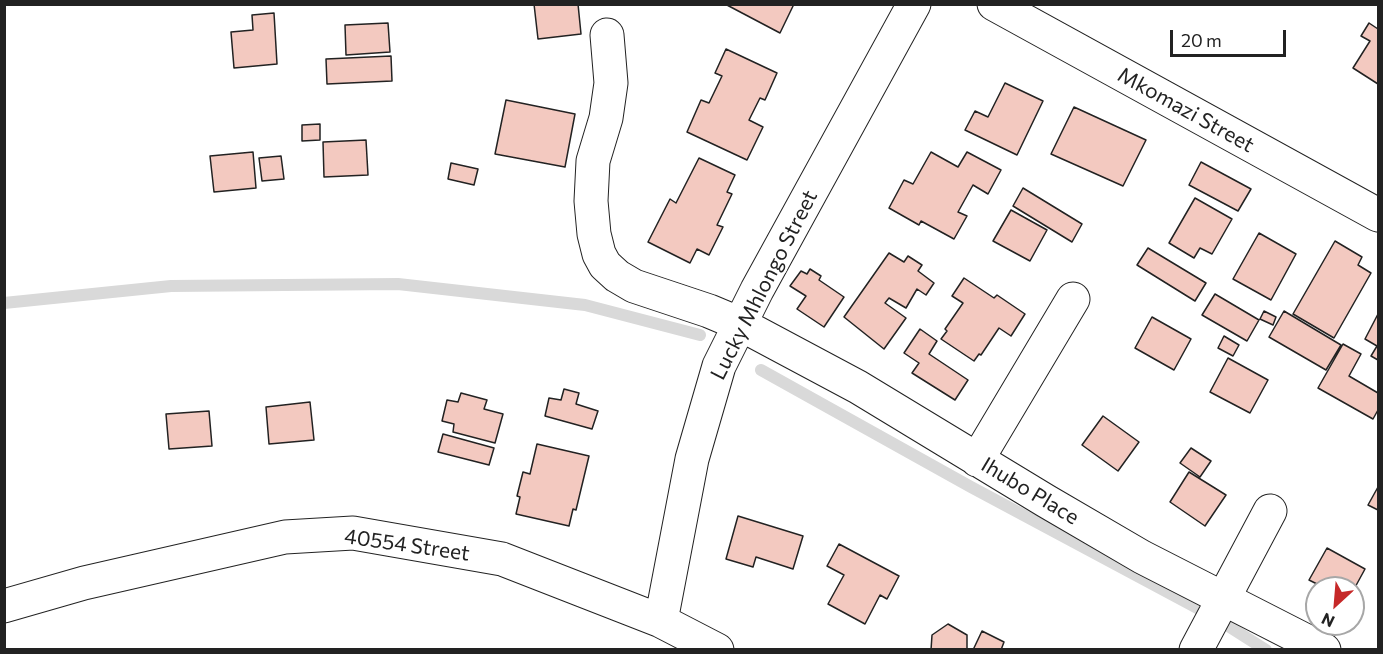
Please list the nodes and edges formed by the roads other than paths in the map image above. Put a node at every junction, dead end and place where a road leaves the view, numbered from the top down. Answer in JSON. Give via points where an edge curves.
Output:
{"nodes":[{"id":1,"x":914,"y":4,"type":"edge"},
{"id":2,"x":994,"y":4,"type":"edge"},
{"id":3,"x":607,"y":35,"type":"dead end"},
{"id":4,"x":1378,"y":215,"type":"edge"},
{"id":5,"x":1073,"y":298,"type":"dead end"},
{"id":6,"x":740,"y":324,"type":"junction"},
{"id":7,"x":977,"y":460,"type":"junction"},
{"id":8,"x":1270,"y":511,"type":"dead end"},
{"id":9,"x":1223,"y":599,"type":"junction"},
{"id":10,"x":4,"y":606,"type":"edge"},
{"id":11,"x":661,"y":621,"type":"junction"},
{"id":12,"x":717,"y":650,"type":"edge"},
{"id":13,"x":1196,"y":650,"type":"edge"},
{"id":14,"x":1324,"y":650,"type":"edge"}],
"edges":[{"from":1,"to":6,"type":"street","name":"Lucky Mhlongo Street"},
{"from":2,"to":4,"type":"street","name":"Mkomazi Street"},
{"from":3,"to":6,"type":"street","name":"Ihubo Place","via":[[611,83],[593,161],[592,185],[599,254],[617,276],[634,286]]},
{"from":5,"to":7,"type":"street"},
{"from":6,"to":7,"type":"street","name":"Ihubo Place","via":[[858,387]]},
{"from":6,"to":11,"type":"street","name":"Lucky Mhlongo Street","via":[[719,366],[692,459]]},
{"from":7,"to":9,"type":"street","name":"Ihubo Place"},
{"from":8,"to":9,"type":"street"},
{"from":9,"to":13,"type":"street"},
{"from":9,"to":14,"type":"street","name":"Ihubo Place"},
{"from":10,"to":11,"type":"street","name":"40554 Street","via":[[84,583],[285,537],[352,534],[502,559]]},
{"from":11,"to":12,"type":"street","name":"40554 Street"}]}
